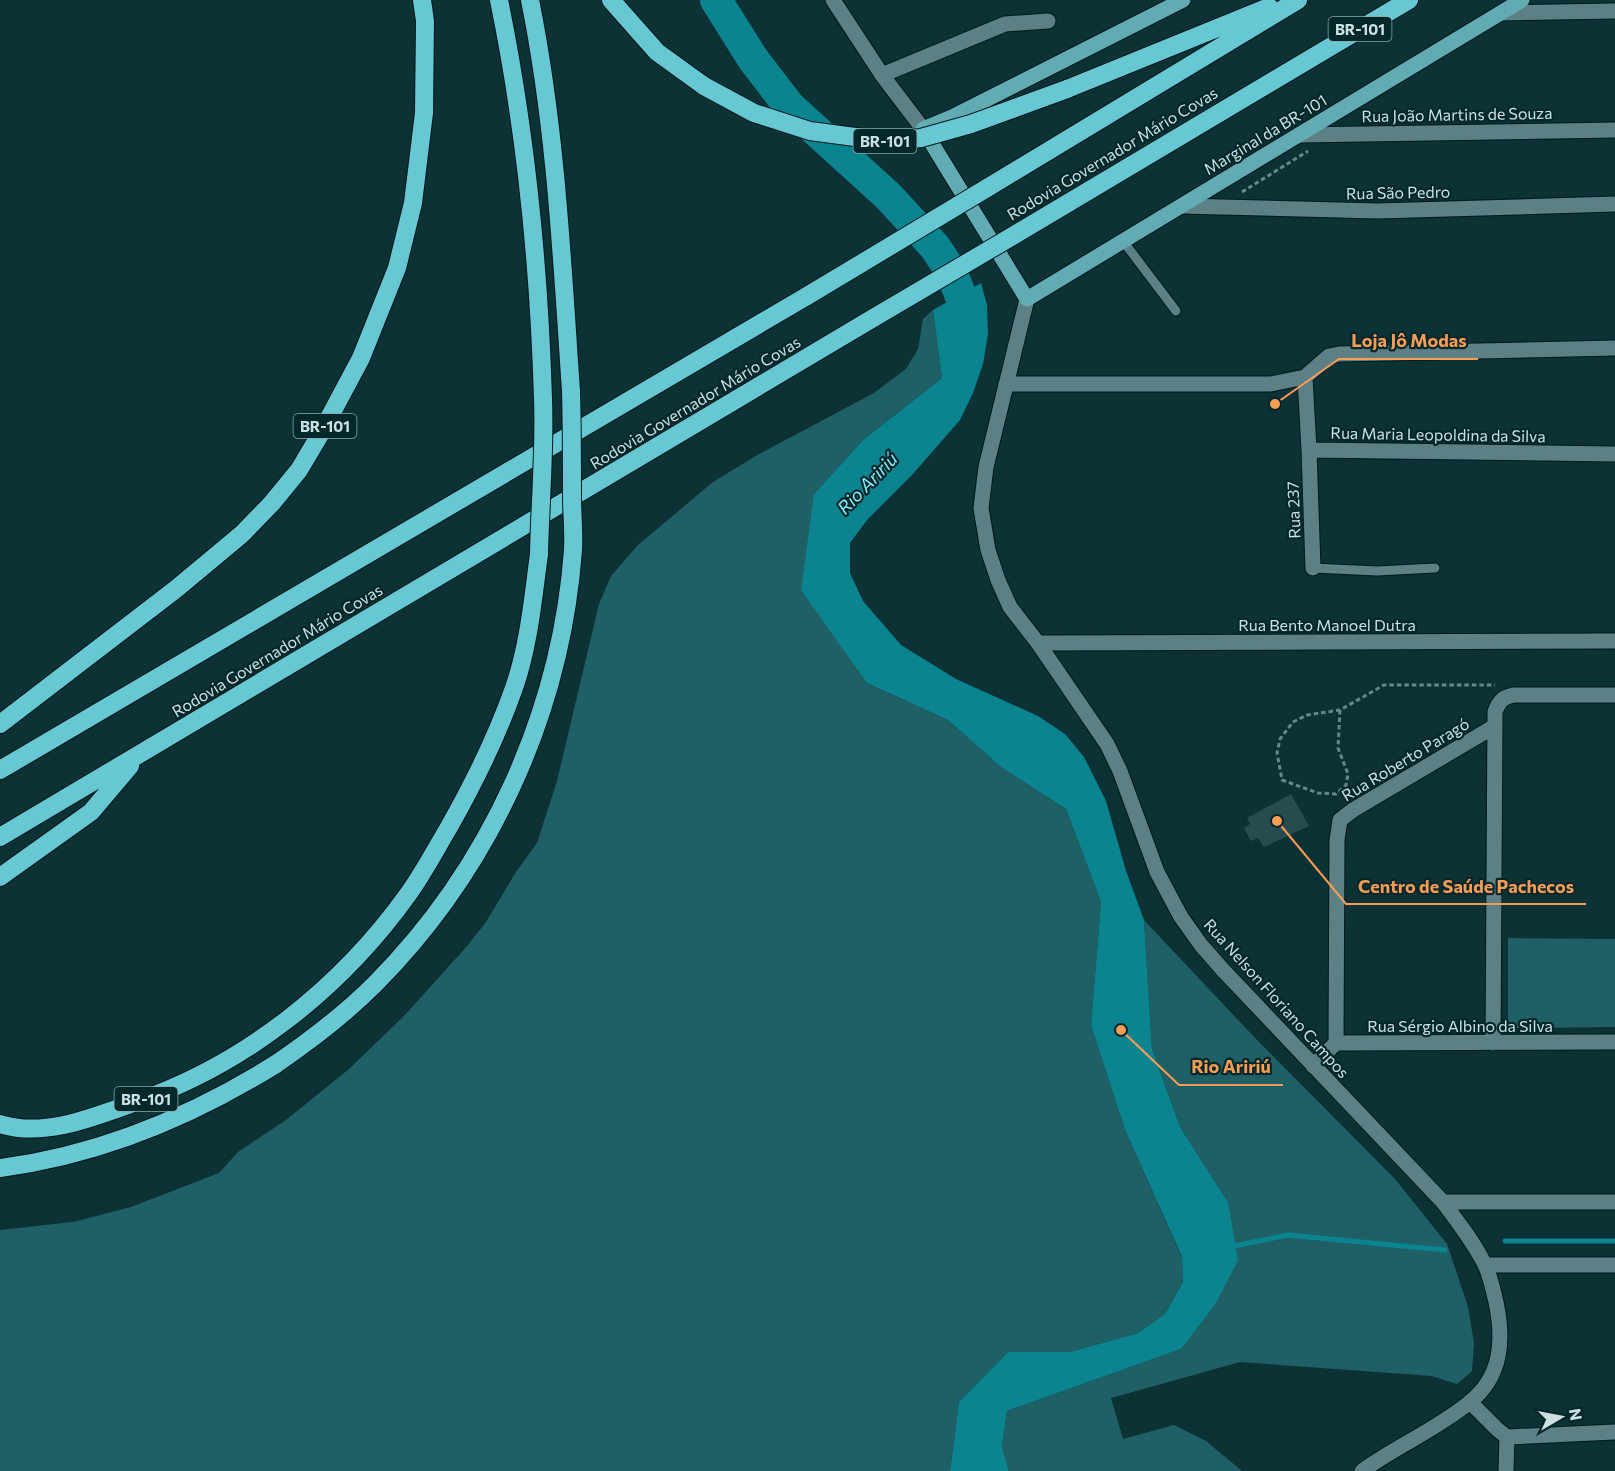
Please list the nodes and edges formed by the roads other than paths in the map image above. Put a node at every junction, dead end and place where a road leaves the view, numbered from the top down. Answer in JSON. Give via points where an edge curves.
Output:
{"nodes":[{"id":1,"x":422,"y":0,"type":"edge"},
{"id":2,"x":499,"y":0,"type":"edge"},
{"id":3,"x":530,"y":0,"type":"edge"},
{"id":4,"x":611,"y":0,"type":"edge"},
{"id":5,"x":833,"y":0,"type":"edge"},
{"id":6,"x":1182,"y":0,"type":"edge"},
{"id":7,"x":1287,"y":0,"type":"edge"},
{"id":8,"x":1299,"y":0,"type":"edge"},
{"id":9,"x":1409,"y":0,"type":"edge"},
{"id":10,"x":1522,"y":0,"type":"edge"},
{"id":11,"x":1615,"y":11,"type":"edge"},
{"id":12,"x":1501,"y":13,"type":"junction"},
{"id":13,"x":1048,"y":21,"type":"dead end"},
{"id":14,"x":882,"y":75,"type":"junction"},
{"id":15,"x":924,"y":129,"type":"junction"},
{"id":16,"x":1615,"y":130,"type":"edge"},
{"id":17,"x":1299,"y":135,"type":"junction"},
{"id":18,"x":1615,"y":204,"type":"edge"},
{"id":19,"x":1182,"y":206,"type":"junction"},
{"id":20,"x":1124,"y":241,"type":"junction"},
{"id":21,"x":1027,"y":299,"type":"junction"},
{"id":22,"x":1176,"y":310,"type":"dead end"},
{"id":23,"x":1615,"y":348,"type":"edge"},
{"id":24,"x":1305,"y":377,"type":"junction"},
{"id":25,"x":1006,"y":384,"type":"junction"},
{"id":26,"x":1309,"y":450,"type":"junction"},
{"id":27,"x":1615,"y":454,"type":"edge"},
{"id":28,"x":1312,"y":568,"type":"joint"},
{"id":29,"x":1435,"y":568,"type":"dead end"},
{"id":30,"x":1615,"y":641,"type":"edge"},
{"id":31,"x":1038,"y":643,"type":"junction"},
{"id":32,"x":1615,"y":695,"type":"edge"},
{"id":33,"x":0,"y":724,"type":"edge"},
{"id":34,"x":1495,"y":726,"type":"junction"},
{"id":35,"x":142,"y":752,"type":"junction"},
{"id":36,"x":0,"y":770,"type":"edge"},
{"id":37,"x":0,"y":837,"type":"edge"},
{"id":38,"x":0,"y":877,"type":"edge"},
{"id":39,"x":1615,"y":1042,"type":"edge"},
{"id":40,"x":1336,"y":1043,"type":"junction"},
{"id":41,"x":1493,"y":1043,"type":"junction"},
{"id":42,"x":1313,"y":1066,"type":"junction"},
{"id":43,"x":0,"y":1124,"type":"edge"},
{"id":44,"x":0,"y":1168,"type":"edge"},
{"id":45,"x":1443,"y":1202,"type":"junction"},
{"id":46,"x":1615,"y":1202,"type":"edge"},
{"id":47,"x":1486,"y":1265,"type":"junction"},
{"id":48,"x":1615,"y":1265,"type":"edge"},
{"id":49,"x":1470,"y":1402,"type":"junction"},
{"id":50,"x":1615,"y":1431,"type":"edge"},
{"id":51,"x":1507,"y":1437,"type":"junction"},
{"id":52,"x":1362,"y":1471,"type":"edge"},
{"id":53,"x":1506,"y":1471,"type":"edge"}],
"edges":[{"from":1,"to":33,"type":"highway","number":"BR-101","via":[[424,113],[400,257],[361,358],[321,433],[272,503],[234,541]]},
{"from":2,"to":43,"type":"highway","number":"BR-101","bridge":true,"via":[[531,208],[543,401],[539,554],[524,646],[500,723],[467,796],[430,861],[362,951],[315,997],[215,1066],[139,1101],[59,1126],[24,1128]]},
{"from":3,"to":44,"type":"highway","number":"BR-101","bridge":true,"via":[[556,182],[571,391],[573,549],[558,647],[542,710],[519,771],[457,885],[411,945],[342,1014],[276,1064],[208,1104],[135,1135],[59,1158]]},
{"from":4,"to":7,"type":"highway","number":"BR-101","bridge":true,"via":[[657,52],[704,86],[754,113],[810,131],[885,141],[921,138],[971,124]]},
{"from":5,"to":14,"type":"street"},
{"from":6,"to":15,"type":"main road"},
{"from":8,"to":36,"type":"highway","name":"Rodovia Governador Mário Covas","bridge":true,"via":[[807,296]]},
{"from":9,"to":35,"type":"highway","name":"Rodovia Governador Mário Covas","number":"BR-101","bridge":true},
{"from":10,"to":12,"type":"main road","name":"Marginal da BR-101"},
{"from":11,"to":12,"type":"street"},
{"from":12,"to":17,"type":"main road","name":"Marginal da BR-101"},
{"from":13,"to":14,"type":"street","via":[[1005,24]]},
{"from":14,"to":15,"type":"street"},
{"from":15,"to":21,"type":"main road"},
{"from":16,"to":17,"type":"street","name":"Rua João Martins de Souza"},
{"from":17,"to":19,"type":"main road","name":"Marginal da BR-101"},
{"from":18,"to":19,"type":"street","name":"Rua São Pedro","via":[[1378,211]]},
{"from":19,"to":20,"type":"main road","name":"Marginal da BR-101"},
{"from":20,"to":21,"type":"main road","name":"Marginal da BR-101"},
{"from":20,"to":22,"type":"lane"},
{"from":21,"to":25,"type":"street","name":"Rua Nelson Floriano Campos"},
{"from":23,"to":24,"type":"street","via":[[1339,354],[1329,356]]},
{"from":24,"to":25,"type":"street","via":[[1271,384]]},
{"from":24,"to":26,"type":"street","name":"Rua Maria Leopoldina da Silva"},
{"from":25,"to":31,"type":"street","name":"Rua Nelson Floriano Campos","via":[[982,493],[983,527],[1010,607]]},
{"from":26,"to":27,"type":"street","name":"Rua Maria Leopoldina da Silva"},
{"from":26,"to":28,"type":"street","name":"Rua 237"},
{"from":28,"to":29,"type":"lane"},
{"from":30,"to":31,"type":"street","name":"Rua Bento Manoel Dutra"},
{"from":31,"to":42,"type":"street","name":"Rua Nelson Floriano Campos","via":[[1107,744],[1157,872],[1180,917],[1222,969]]},
{"from":32,"to":34,"type":"street","via":[[1505,697],[1498,702]]},
{"from":34,"to":40,"type":"street","name":"Rua Roberto Paragó","via":[[1340,820]]},
{"from":34,"to":41,"type":"street"},
{"from":35,"to":37,"type":"highway","name":"Rodovia Governador Mário Covas","number":"BR-101"},
{"from":35,"to":38,"type":"highway","number":"BR-101","via":[[91,812]]},
{"from":39,"to":41,"type":"street","name":"Rua Sérgio Albino da Silva"},
{"from":40,"to":41,"type":"street","name":"Rua Sérgio Albino da Silva"},
{"from":40,"to":42,"type":"street"},
{"from":42,"to":45,"type":"street","name":"Rua Nelson Floriano Campos"},
{"from":45,"to":46,"type":"street"},
{"from":45,"to":47,"type":"street","name":"Rua Nelson Floriano Campos"},
{"from":47,"to":48,"type":"street"},
{"from":47,"to":49,"type":"street","name":"Rua Nelson Floriano Campos","via":[[1501,1323],[1501,1347],[1496,1370],[1487,1386]]},
{"from":49,"to":51,"type":"street"},
{"from":49,"to":52,"type":"street","name":"Rua Nelson Floriano Campos"},
{"from":50,"to":51,"type":"street"},
{"from":51,"to":53,"type":"street"}]}
